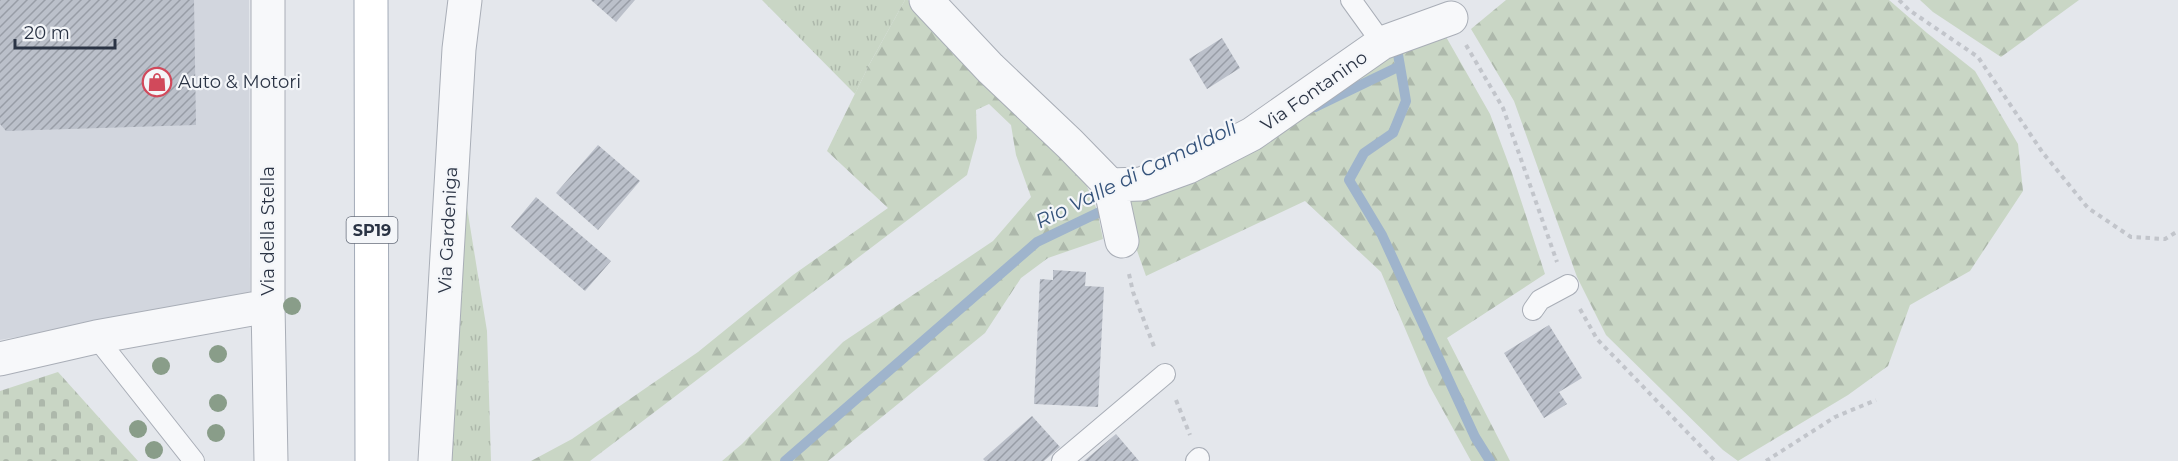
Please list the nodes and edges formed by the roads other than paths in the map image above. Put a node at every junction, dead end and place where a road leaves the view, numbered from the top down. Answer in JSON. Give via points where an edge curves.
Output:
{"nodes":[{"id":1,"x":268,"y":0,"type":"edge"},
{"id":2,"x":371,"y":0,"type":"edge"},
{"id":3,"x":465,"y":0,"type":"edge"},
{"id":4,"x":926,"y":0,"type":"edge"},
{"id":5,"x":1351,"y":0,"type":"edge"},
{"id":6,"x":1447,"y":9,"type":"edge"},
{"id":7,"x":1383,"y":43,"type":"junction"},
{"id":8,"x":1113,"y":195,"type":"junction"},
{"id":9,"x":1122,"y":241,"type":"dead end"},
{"id":10,"x":1568,"y":285,"type":"road end"},
{"id":11,"x":268,"y":306,"type":"junction"},
{"id":12,"x":1533,"y":310,"type":"dead end"},
{"id":13,"x":96,"y":337,"type":"junction"},
{"id":14,"x":0,"y":359,"type":"edge"},
{"id":15,"x":1165,"y":374,"type":"dead end"},
{"id":16,"x":194,"y":461,"type":"edge"},
{"id":17,"x":272,"y":461,"type":"edge"},
{"id":18,"x":372,"y":461,"type":"edge"},
{"id":19,"x":435,"y":461,"type":"edge"},
{"id":20,"x":1062,"y":461,"type":"edge"}],
"edges":[{"from":1,"to":11,"type":"street","name":"Via della Stella"},
{"from":2,"to":18,"type":"main road","number":"SP19"},
{"from":3,"to":19,"type":"street","name":"Via Gardeniga"},
{"from":4,"to":8,"type":"street","via":[[1070,144]]},
{"from":5,"to":7,"type":"lane"},
{"from":6,"to":7,"type":"street","name":"Via Fontanino"},
{"from":7,"to":8,"type":"street","name":"Via Fontanino","via":[[1252,134],[1188,167]]},
{"from":8,"to":9,"type":"street"},
{"from":10,"to":12,"type":"lane","via":[[1540,300]]},
{"from":11,"to":13,"type":"street"},
{"from":11,"to":17,"type":"street","name":"Via della Stella"},
{"from":13,"to":14,"type":"street"},
{"from":13,"to":16,"type":"lane"},
{"from":15,"to":20,"type":"lane"}]}
